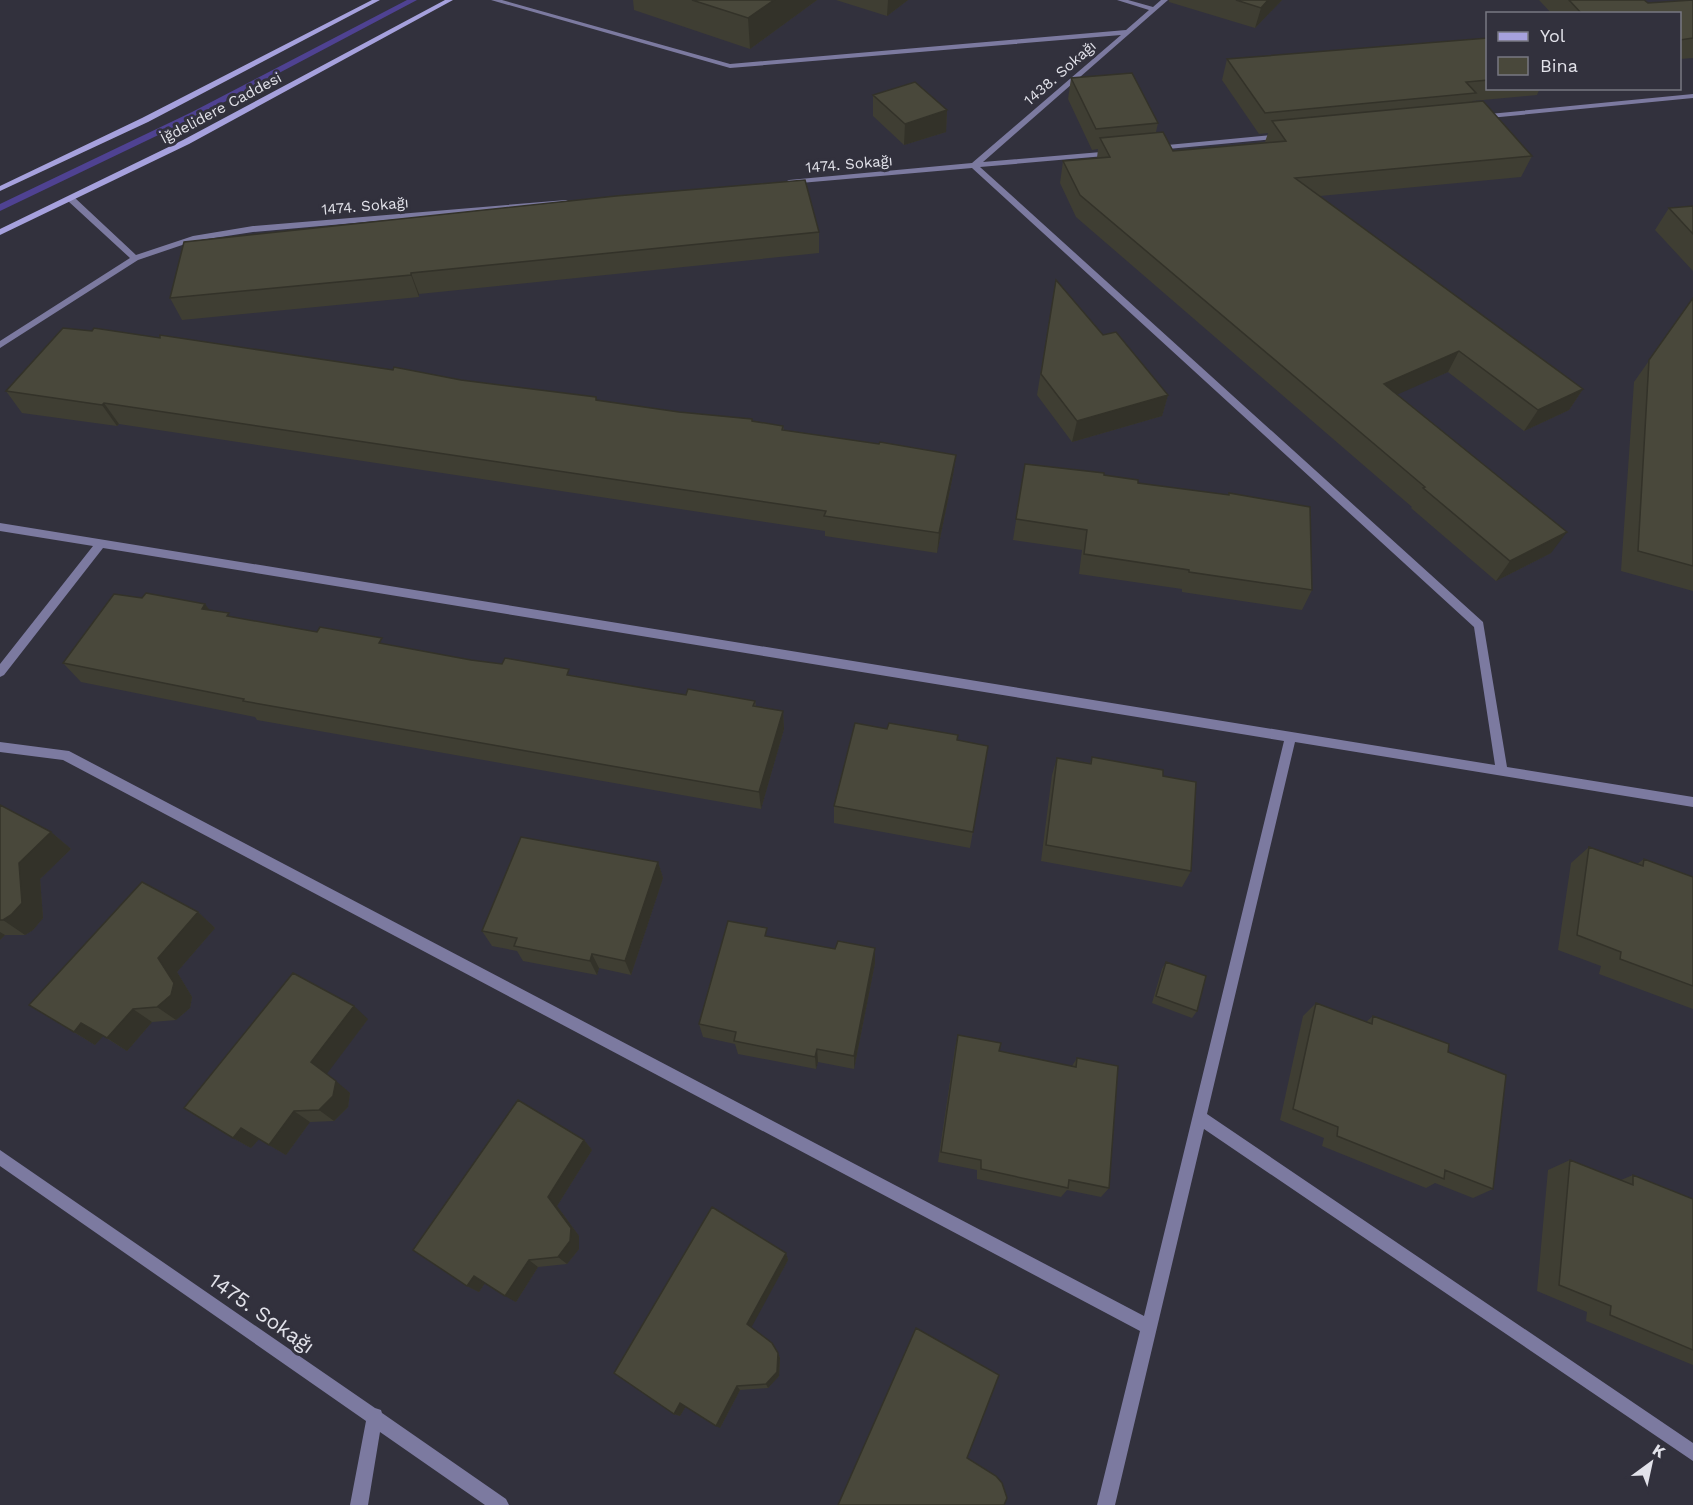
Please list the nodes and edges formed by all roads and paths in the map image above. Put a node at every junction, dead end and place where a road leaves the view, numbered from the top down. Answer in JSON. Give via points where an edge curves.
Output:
{"nodes":[{"id":1,"x":377,"y":0,"type":"edge"},
{"id":2,"x":450,"y":0,"type":"edge"},
{"id":3,"x":494,"y":0,"type":"edge"},
{"id":4,"x":1120,"y":0,"type":"edge"},
{"id":5,"x":1165,"y":0,"type":"edge"},
{"id":6,"x":1154,"y":9,"type":"junction"},
{"id":7,"x":1128,"y":32,"type":"junction"},
{"id":8,"x":1693,"y":96,"type":"edge"},
{"id":9,"x":1469,"y":118,"type":"edge"},
{"id":10,"x":1292,"y":135,"type":"edge"},
{"id":11,"x":1150,"y":149,"type":"edge"},
{"id":12,"x":1127,"y":151,"type":"edge"},
{"id":13,"x":974,"y":166,"type":"junction"},
{"id":14,"x":785,"y":183,"type":"edge"},
{"id":15,"x":0,"y":189,"type":"edge"},
{"id":16,"x":71,"y":199,"type":"junction"},
{"id":17,"x":572,"y":201,"type":"edge"},
{"id":18,"x":0,"y":232,"type":"edge"},
{"id":19,"x":135,"y":258,"type":"junction"},
{"id":20,"x":0,"y":345,"type":"edge"},
{"id":21,"x":0,"y":527,"type":"edge"},
{"id":22,"x":100,"y":544,"type":"junction"},
{"id":23,"x":0,"y":672,"type":"edge"},
{"id":24,"x":1291,"y":736,"type":"junction"},
{"id":25,"x":0,"y":747,"type":"edge"},
{"id":26,"x":1502,"y":772,"type":"junction"},
{"id":27,"x":1693,"y":802,"type":"edge"},
{"id":28,"x":1199,"y":1117,"type":"junction"},
{"id":29,"x":0,"y":1157,"type":"edge"},
{"id":30,"x":1149,"y":1327,"type":"junction"},
{"id":31,"x":375,"y":1416,"type":"junction"},
{"id":32,"x":1693,"y":1453,"type":"edge"},
{"id":33,"x":359,"y":1505,"type":"edge"},
{"id":34,"x":500,"y":1505,"type":"edge"},
{"id":35,"x":1106,"y":1505,"type":"edge"}],
"edges":[{"from":1,"to":15,"type":"street","name":"İğdelidere Caddesi","via":[[145,120]]},
{"from":2,"to":16,"type":"street","name":"İğdelidere Caddesi","via":[[251,108]]},
{"from":3,"to":7,"type":"street","via":[[730,66]]},
{"from":4,"to":6,"type":"street"},
{"from":5,"to":6,"type":"street","name":"1438. Sokağı"},
{"from":6,"to":7,"type":"street","name":"1438. Sokağı"},
{"from":7,"to":13,"type":"street","name":"1438. Sokağı"},
{"from":8,"to":9,"type":"street"},
{"from":10,"to":11,"type":"street"},
{"from":12,"to":13,"type":"street","name":"1474. Sokağı"},
{"from":13,"to":14,"type":"street","name":"1474. Sokağı"},
{"from":13,"to":26,"type":"street","via":[[1479,625]]},
{"from":16,"to":18,"type":"street","name":"İğdelidere Caddesi"},
{"from":16,"to":19,"type":"street"},
{"from":17,"to":19,"type":"street","name":"1474. Sokağı","via":[[253,230],[193,239]]},
{"from":19,"to":20,"type":"street","name":"1474. Sokağı"},
{"from":21,"to":22,"type":"street"},
{"from":22,"to":23,"type":"street"},
{"from":22,"to":24,"type":"street"},
{"from":24,"to":26,"type":"street"},
{"from":24,"to":28,"type":"street"},
{"from":25,"to":30,"type":"street","via":[[65,755]]},
{"from":26,"to":27,"type":"street"},
{"from":28,"to":30,"type":"street"},
{"from":28,"to":32,"type":"street"},
{"from":29,"to":31,"type":"street","name":"1475. Sokağı"},
{"from":30,"to":35,"type":"street"},
{"from":31,"to":33,"type":"street"},
{"from":31,"to":34,"type":"street","name":"1475. Sokağı"}]}
